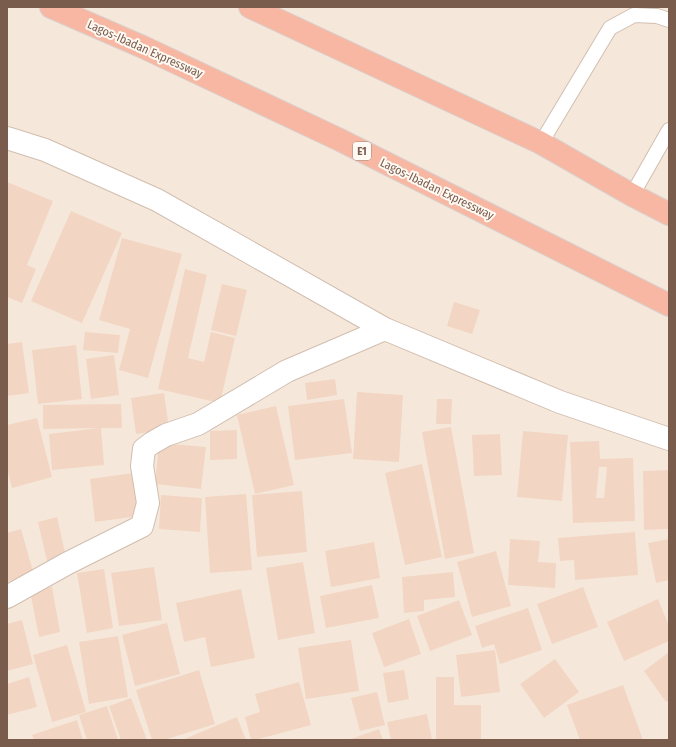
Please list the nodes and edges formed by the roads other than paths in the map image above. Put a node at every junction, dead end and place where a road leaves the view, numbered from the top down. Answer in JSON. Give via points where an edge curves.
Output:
{"nodes":[{"id":1,"x":51,"y":7,"type":"edge"},
{"id":2,"x":250,"y":7,"type":"edge"},
{"id":3,"x":669,"y":20,"type":"edge"},
{"id":4,"x":669,"y":130,"type":"edge"},
{"id":5,"x":7,"y":138,"type":"edge"},
{"id":6,"x":541,"y":143,"type":"junction"},
{"id":7,"x":632,"y":196,"type":"junction"},
{"id":8,"x":669,"y":214,"type":"edge"},
{"id":9,"x":669,"y":305,"type":"edge"},
{"id":10,"x":385,"y":329,"type":"junction"},
{"id":11,"x":669,"y":439,"type":"edge"},
{"id":12,"x":7,"y":597,"type":"edge"}],
"edges":[{"from":1,"to":9,"type":"highway","name":"Lagos-Ibadan Expressway","number":"E1","via":[[143,47],[338,139]]},
{"from":2,"to":6,"type":"highway"},
{"from":3,"to":6,"type":"lane","via":[[657,16],[634,15],[610,28]]},
{"from":4,"to":7,"type":"lane"},
{"from":5,"to":10,"type":"street","via":[[45,150],[157,200]]},
{"from":6,"to":7,"type":"highway"},
{"from":7,"to":8,"type":"highway"},
{"from":10,"to":11,"type":"street","via":[[560,402]]},
{"from":10,"to":12,"type":"street","via":[[287,371],[198,424],[166,435],[152,443],[144,449],[142,466],[148,503],[142,526]]}]}
